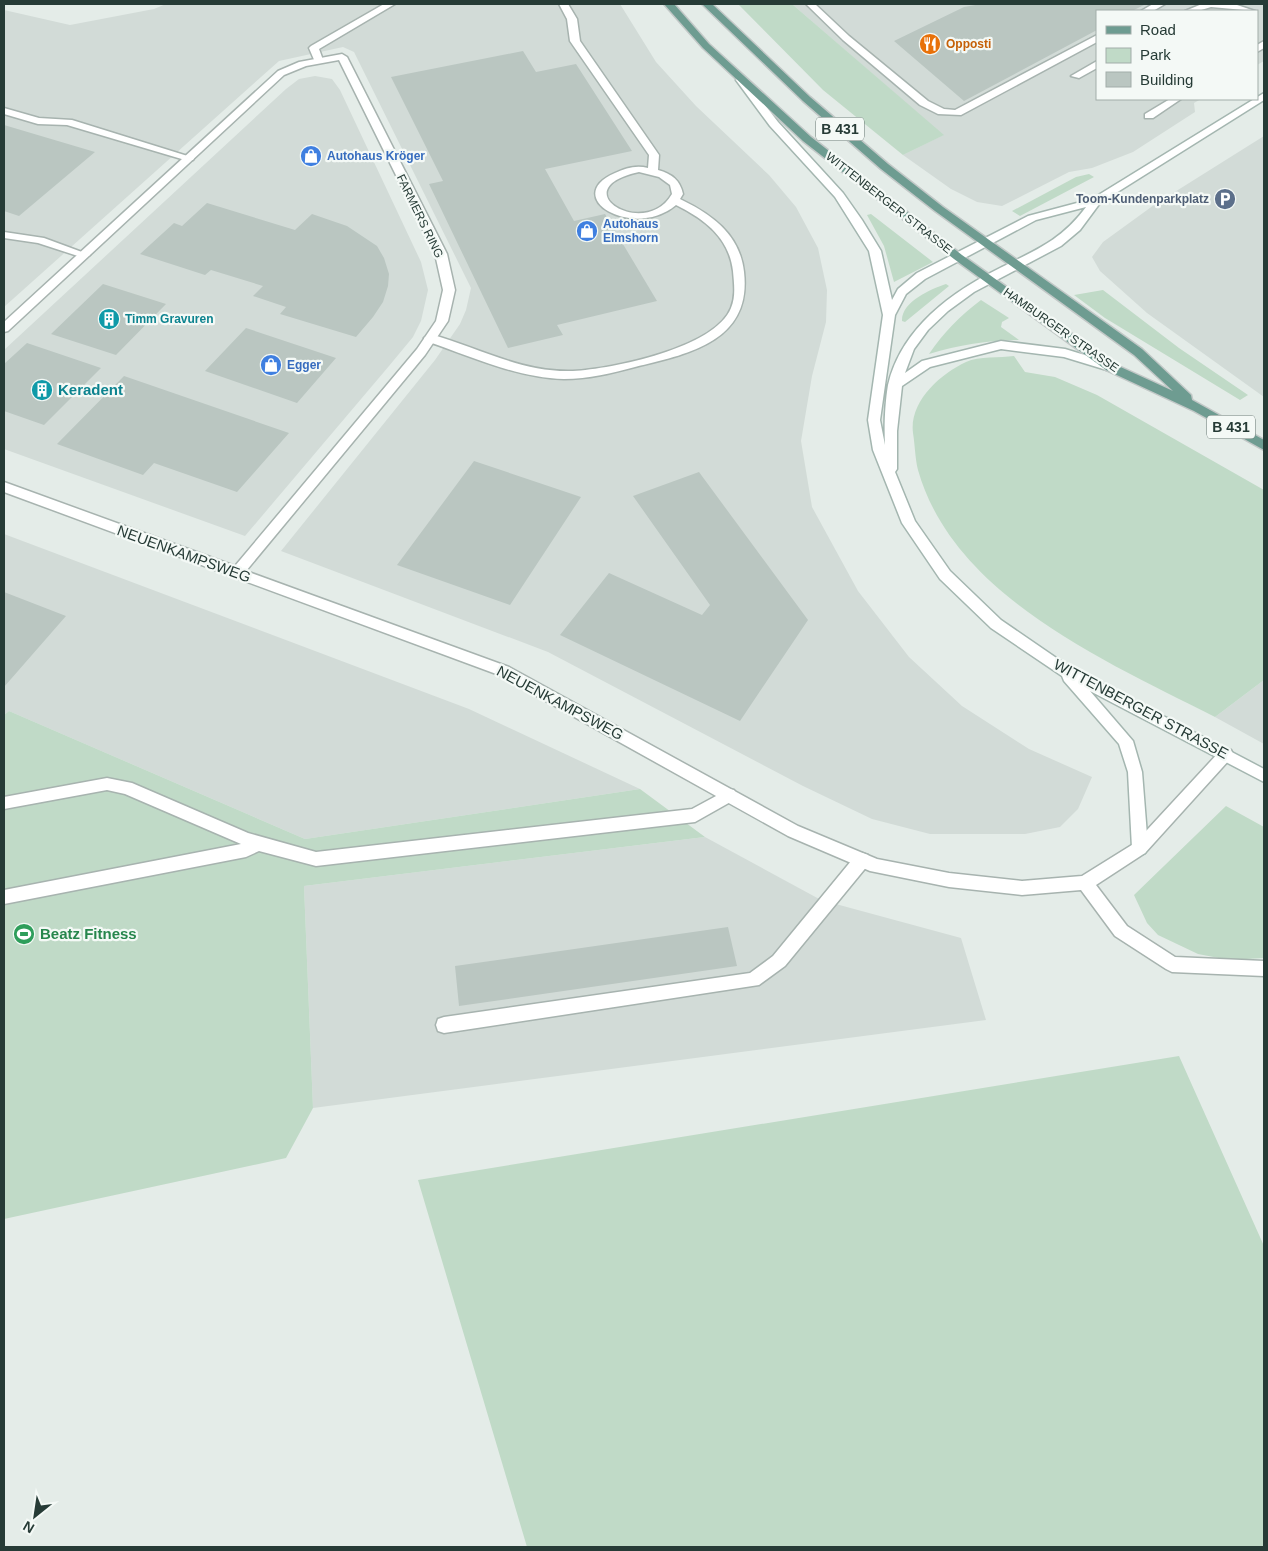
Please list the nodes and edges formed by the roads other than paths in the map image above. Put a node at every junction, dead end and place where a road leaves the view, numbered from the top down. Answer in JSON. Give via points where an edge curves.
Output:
{"nodes":[{"id":1,"x":390,"y":4,"type":"edge"},
{"id":2,"x":563,"y":4,"type":"edge"},
{"id":3,"x":669,"y":4,"type":"edge"},
{"id":4,"x":706,"y":4,"type":"edge"},
{"id":5,"x":810,"y":4,"type":"edge"},
{"id":6,"x":1160,"y":4,"type":"edge"},
{"id":7,"x":1211,"y":4,"type":"edge"},
{"id":8,"x":1148,"y":10,"type":"edge"},
{"id":9,"x":1193,"y":10,"type":"edge"},
{"id":10,"x":1246,"y":10,"type":"edge"},
{"id":11,"x":1096,"y":39,"type":"edge"},
{"id":12,"x":318,"y":60,"type":"junction"},
{"id":13,"x":1096,"y":65,"type":"edge"},
{"id":14,"x":1076,"y":76,"type":"dead end"},
{"id":15,"x":741,"y":80,"type":"junction"},
{"id":16,"x":1174,"y":100,"type":"edge"},
{"id":17,"x":1258,"y":100,"type":"edge"},
{"id":18,"x":4,"y":111,"type":"edge"},
{"id":19,"x":1149,"y":116,"type":"dead end"},
{"id":20,"x":189,"y":158,"type":"junction"},
{"id":21,"x":654,"y":171,"type":"junction"},
{"id":22,"x":676,"y":201,"type":"junction"},
{"id":23,"x":1096,"y":201,"type":"junction"},
{"id":24,"x":4,"y":235,"type":"edge"},
{"id":25,"x":984,"y":243,"type":"junction"},
{"id":26,"x":84,"y":255,"type":"junction"},
{"id":27,"x":958,"y":257,"type":"junction"},
{"id":28,"x":1016,"y":265,"type":"junction"},
{"id":29,"x":988,"y":279,"type":"junction"},
{"id":30,"x":889,"y":314,"type":"junction"},
{"id":31,"x":4,"y":328,"type":"edge"},
{"id":32,"x":430,"y":338,"type":"junction"},
{"id":33,"x":1110,"y":367,"type":"junction"},
{"id":34,"x":894,"y":386,"type":"junction"},
{"id":35,"x":1198,"y":408,"type":"junction"},
{"id":36,"x":1264,"y":446,"type":"edge"},
{"id":37,"x":891,"y":478,"type":"junction"},
{"id":38,"x":4,"y":488,"type":"edge"},
{"id":39,"x":236,"y":574,"type":"junction"},
{"id":40,"x":1063,"y":670,"type":"junction"},
{"id":41,"x":1226,"y":754,"type":"junction"},
{"id":42,"x":1264,"y":776,"type":"edge"},
{"id":43,"x":729,"y":795,"type":"junction"},
{"id":44,"x":4,"y":804,"type":"edge"},
{"id":45,"x":256,"y":844,"type":"junction"},
{"id":46,"x":1140,"y":848,"type":"junction"},
{"id":47,"x":862,"y":860,"type":"junction"},
{"id":48,"x":1085,"y":883,"type":"junction"},
{"id":49,"x":4,"y":897,"type":"edge"},
{"id":50,"x":1264,"y":969,"type":"edge"},
{"id":51,"x":444,"y":1025,"type":"dead end"}],
"edges":[{"from":1,"to":12,"type":"street","via":[[314,48]]},
{"from":2,"to":21,"type":"street","via":[[572,20],[574,40],[654,155]]},
{"from":3,"to":15,"type":"main road","name":"WITTENBERGER STRASSE","number":"B 431"},
{"from":4,"to":25,"type":"main road","name":"WITTENBERGER STRASSE","number":"B 431","via":[[845,134]]},
{"from":5,"to":11,"type":"street","via":[[924,103],[942,112],[957,113]]},
{"from":6,"to":8,"type":"street"},
{"from":7,"to":9,"type":"street"},
{"from":7,"to":10,"type":"street"},
{"from":12,"to":20,"type":"street","name":"FARMERS RING","via":[[281,73]]},
{"from":12,"to":32,"type":"street","name":"FARMERS RING","via":[[342,57],[440,254],[449,290],[442,320]]},
{"from":13,"to":14,"type":"street"},
{"from":15,"to":27,"type":"main road","name":"WITTENBERGER STRASSE","number":"B 431","via":[[807,139]]},
{"from":15,"to":30,"type":"street","via":[[774,124],[839,195],[857,220],[875,251]]},
{"from":16,"to":19,"type":"street"},
{"from":17,"to":23,"type":"street"},
{"from":18,"to":20,"type":"street","via":[[38,121],[68,122]]},
{"from":20,"to":26,"type":"street","name":"FARMERS RING"},
{"from":21,"to":22,"type":"street","via":[[675,183],[679,192]]},
{"from":21,"to":22,"type":"street","via":[[639,169],[611,176],[600,193],[603,202],[625,214],[640,216],[668,209]]},
{"from":22,"to":32,"type":"street","via":[[706,215],[724,234],[734,251],[739,272],[740,295],[735,313],[725,327],[699,346],[593,373],[564,375],[541,374]]},
{"from":23,"to":25,"type":"street","via":[[1032,218]]},
{"from":23,"to":28,"type":"street","via":[[1073,231]]},
{"from":24,"to":26,"type":"street","via":[[40,240]]},
{"from":25,"to":27,"type":"street","name":"WITTENBERGER STRASSE"},
{"from":25,"to":28,"type":"main road","name":"WITTENBERGER STRASSE","number":"B 431"},
{"from":26,"to":31,"type":"street","name":"FARMERS RING"},
{"from":27,"to":29,"type":"main road","name":"HAMBURGER STRASSE","number":"B 431"},
{"from":27,"to":30,"type":"street","name":"WITTENBERGER STRASSE","via":[[921,276],[902,292]]},
{"from":28,"to":29,"type":"street","name":"WITTENBERGER STRASSE"},
{"from":28,"to":35,"type":"main road","name":"HAMBURGER STRASSE","number":"B 431","via":[[1139,353]]},
{"from":29,"to":33,"type":"main road","name":"HAMBURGER STRASSE","number":"B 431"},
{"from":29,"to":34,"type":"street","name":"WITTENBERGER STRASSE","via":[[949,302],[928,322],[906,352]]},
{"from":30,"to":37,"type":"street","name":"WITTENBERGER STRASSE","via":[[874,420],[879,450]]},
{"from":32,"to":39,"type":"street","name":"FARMERS RING"},
{"from":33,"to":34,"type":"street","via":[[1065,353],[1001,344],[926,364]]},
{"from":33,"to":35,"type":"main road","name":"HAMBURGER STRASSE","number":"B 431"},
{"from":34,"to":37,"type":"street","name":"WITTENBERGER STRASSE","via":[[889,421]]},
{"from":35,"to":36,"type":"main road","name":"HAMBURGER STRASSE","number":"B 431"},
{"from":37,"to":40,"type":"street","name":"WITTENBERGER STRASSE","via":[[909,524],[945,575],[996,624]]},
{"from":38,"to":39,"type":"street","name":"NEUENKAMPSWEG"},
{"from":39,"to":43,"type":"street","name":"NEUENKAMPSWEG","via":[[504,671]]},
{"from":40,"to":41,"type":"street","name":"WITTENBERGER STRASSE"},
{"from":40,"to":46,"type":"street","via":[[1126,741],[1135,772]]},
{"from":41,"to":42,"type":"street","name":"WITTENBERGER STRASSE"},
{"from":41,"to":46,"type":"street"},
{"from":43,"to":45,"type":"street","via":[[695,815],[316,859]]},
{"from":43,"to":47,"type":"street","name":"NEUENKAMPSWEG","via":[[793,831]]},
{"from":44,"to":45,"type":"street","via":[[107,784],[128,788]]},
{"from":45,"to":49,"type":"street","via":[[246,850]]},
{"from":46,"to":48,"type":"street"},
{"from":47,"to":48,"type":"street","name":"NEUENKAMPSWEG","via":[[876,866],[949,880],[1022,888]]},
{"from":47,"to":51,"type":"street","via":[[779,961],[752,980]]},
{"from":48,"to":50,"type":"street","via":[[1121,931],[1172,964]]}]}
